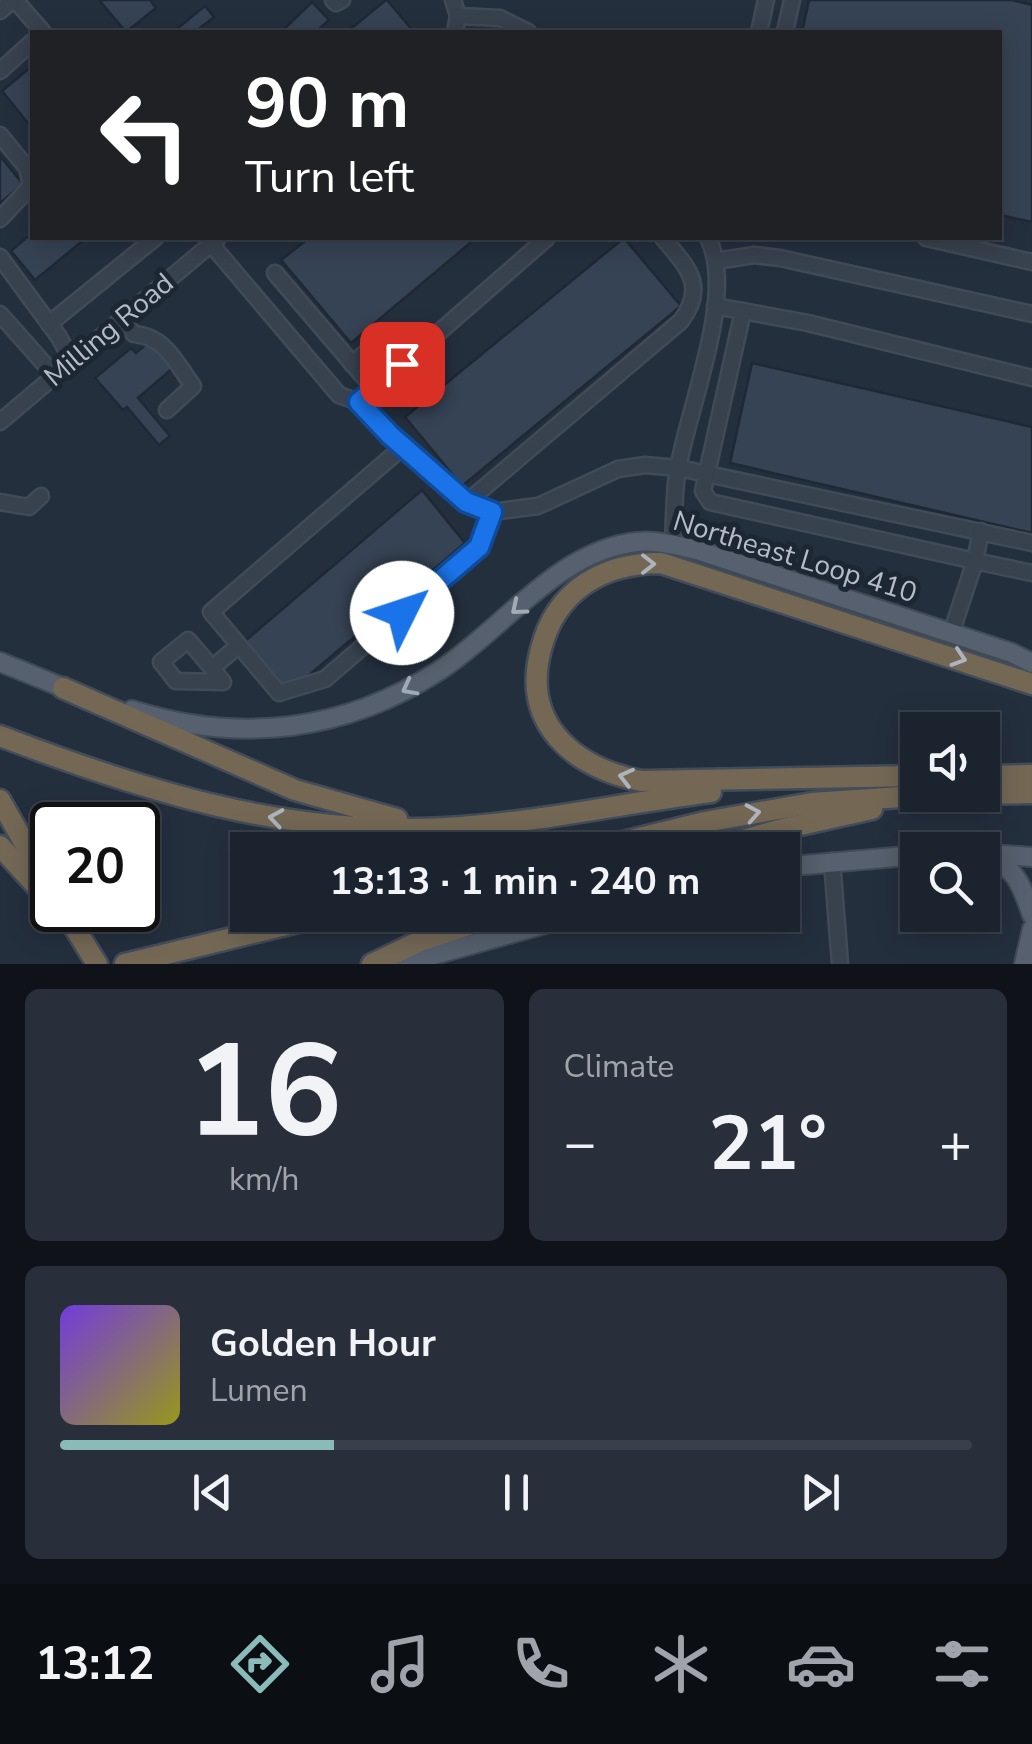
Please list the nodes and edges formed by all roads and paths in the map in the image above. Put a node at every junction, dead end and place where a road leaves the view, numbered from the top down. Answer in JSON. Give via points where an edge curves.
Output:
{"nodes":[{"id":1,"x":14,"y":0,"type":"edge"},
{"id":2,"x":333,"y":0,"type":"edge"},
{"id":3,"x":342,"y":0,"type":"edge"},
{"id":4,"x":452,"y":0,"type":"edge"},
{"id":5,"x":766,"y":0,"type":"edge"},
{"id":6,"x":792,"y":0,"type":"edge"},
{"id":7,"x":0,"y":11,"type":"edge"},
{"id":8,"x":458,"y":16,"type":"junction"},
{"id":9,"x":41,"y":30,"type":"edge"},
{"id":10,"x":455,"y":30,"type":"edge"},
{"id":11,"x":524,"y":30,"type":"edge"},
{"id":12,"x":759,"y":30,"type":"edge"},
{"id":13,"x":785,"y":30,"type":"edge"},
{"id":14,"x":30,"y":44,"type":"edge"},
{"id":15,"x":0,"y":70,"type":"edge"},
{"id":16,"x":0,"y":135,"type":"edge"},
{"id":17,"x":30,"y":182,"type":"edge"},
{"id":18,"x":30,"y":187,"type":"edge"},
{"id":19,"x":0,"y":218,"type":"edge"},
{"id":20,"x":152,"y":240,"type":"edge"},
{"id":21,"x":545,"y":240,"type":"edge"},
{"id":22,"x":665,"y":240,"type":"edge"},
{"id":23,"x":709,"y":240,"type":"edge"},
{"id":24,"x":935,"y":240,"type":"edge"},
{"id":25,"x":215,"y":241,"type":"edge"},
{"id":26,"x":0,"y":257,"type":"edge"},
{"id":27,"x":716,"y":261,"type":"junction"},
{"id":28,"x":1032,"y":262,"type":"edge"},
{"id":29,"x":275,"y":273,"type":"dead end"},
{"id":30,"x":715,"y":306,"type":"junction"},
{"id":31,"x":743,"y":311,"type":"junction"},
{"id":32,"x":0,"y":314,"type":"edge"},
{"id":33,"x":1032,"y":314,"type":"edge"},
{"id":34,"x":122,"y":319,"type":"junction"},
{"id":35,"x":49,"y":324,"type":"junction"},
{"id":36,"x":384,"y":337,"type":"dead end"},
{"id":37,"x":72,"y":361,"type":"junction"},
{"id":38,"x":352,"y":364,"type":"junction"},
{"id":39,"x":55,"y":376,"type":"junction"},
{"id":40,"x":1032,"y":378,"type":"edge"},
{"id":41,"x":374,"y":389,"type":"junction"},
{"id":42,"x":359,"y":402,"type":"junction"},
{"id":43,"x":166,"y":410,"type":"dead end"},
{"id":44,"x":2,"y":416,"type":"edge"},
{"id":45,"x":404,"y":446,"type":"junction"},
{"id":46,"x":679,"y":468,"type":"junction"},
{"id":47,"x":706,"y":473,"type":"junction"},
{"id":48,"x":40,"y":496,"type":"dead end"},
{"id":49,"x":0,"y":502,"type":"edge"},
{"id":50,"x":466,"y":502,"type":"junction"},
{"id":51,"x":492,"y":512,"type":"junction"},
{"id":52,"x":980,"y":531,"type":"junction"},
{"id":53,"x":1032,"y":543,"type":"edge"},
{"id":54,"x":673,"y":545,"type":"junction"},
{"id":55,"x":975,"y":561,"type":"junction"},
{"id":56,"x":1032,"y":573,"type":"edge"},
{"id":57,"x":951,"y":634,"type":"junction"},
{"id":58,"x":238,"y":646,"type":"junction"},
{"id":59,"x":0,"y":662,"type":"edge"},
{"id":60,"x":1032,"y":663,"type":"edge"},
{"id":61,"x":212,"y":668,"type":"dead end"},
{"id":62,"x":1032,"y":684,"type":"edge"},
{"id":63,"x":63,"y":688,"type":"junction"},
{"id":64,"x":0,"y":736,"type":"edge"},
{"id":65,"x":1032,"y":774,"type":"edge"},
{"id":66,"x":900,"y":777,"type":"edge"},
{"id":67,"x":792,"y":780,"type":"junction"},
{"id":68,"x":1000,"y":782,"type":"edge"},
{"id":69,"x":1007,"y":785,"type":"junction"},
{"id":70,"x":1000,"y":788,"type":"edge"},
{"id":71,"x":1032,"y":793,"type":"edge"},
{"id":72,"x":900,"y":797,"type":"edge"},
{"id":73,"x":0,"y":800,"type":"edge"},
{"id":74,"x":900,"y":802,"type":"edge"},
{"id":75,"x":443,"y":828,"type":"junction"},
{"id":76,"x":664,"y":832,"type":"edge"},
{"id":77,"x":771,"y":832,"type":"edge"},
{"id":78,"x":0,"y":846,"type":"edge"},
{"id":79,"x":30,"y":853,"type":"edge"},
{"id":80,"x":1000,"y":854,"type":"edge"},
{"id":81,"x":900,"y":856,"type":"edge"},
{"id":82,"x":1032,"y":857,"type":"edge"},
{"id":83,"x":832,"y":861,"type":"junction"},
{"id":84,"x":1000,"y":862,"type":"edge"},
{"id":85,"x":800,"y":865,"type":"edge"},
{"id":86,"x":30,"y":879,"type":"edge"},
{"id":87,"x":1032,"y":915,"type":"edge"},
{"id":88,"x":1032,"y":929,"type":"edge"},
{"id":89,"x":76,"y":932,"type":"edge"},
{"id":90,"x":257,"y":932,"type":"edge"},
{"id":91,"x":447,"y":932,"type":"edge"},
{"id":92,"x":517,"y":932,"type":"edge"},
{"id":93,"x":97,"y":964,"type":"edge"},
{"id":94,"x":125,"y":964,"type":"edge"},
{"id":95,"x":372,"y":964,"type":"edge"},
{"id":96,"x":401,"y":964,"type":"edge"},
{"id":97,"x":840,"y":964,"type":"edge"},
{"id":98,"x":1024,"y":964,"type":"edge"}],
"edges":[{"from":1,"to":7,"type":"street"},
{"from":1,"to":9,"type":"street"},
{"from":2,"to":3,"type":"street"},
{"from":4,"to":8,"type":"street"},
{"from":5,"to":12,"type":"street"},
{"from":6,"to":13,"type":"street"},
{"from":8,"to":10,"type":"street"},
{"from":8,"to":11,"type":"street","via":[[500,18]]},
{"from":14,"to":15,"type":"street"},
{"from":16,"to":17,"type":"street"},
{"from":18,"to":19,"type":"street"},
{"from":20,"to":35,"type":"street"},
{"from":21,"to":41,"type":"street"},
{"from":22,"to":50,"type":"street","via":[[690,272],[691,308]]},
{"from":23,"to":27,"type":"street"},
{"from":24,"to":28,"type":"street"},
{"from":25,"to":34,"type":"street","name":"Milling Road"},
{"from":25,"to":42,"type":"street","via":[[338,395]]},
{"from":26,"to":35,"type":"street"},
{"from":27,"to":30,"type":"street"},
{"from":27,"to":33,"type":"street","via":[[780,258]]},
{"from":29,"to":38,"type":"street"},
{"from":30,"to":31,"type":"street"},
{"from":30,"to":46,"type":"street"},
{"from":31,"to":40,"type":"street"},
{"from":31,"to":47,"type":"street"},
{"from":32,"to":39,"type":"street"},
{"from":34,"to":37,"type":"street","name":"Milling Road"},
{"from":34,"to":43,"type":"street","via":[[134,334],[162,342],[193,386]]},
{"from":35,"to":37,"type":"street"},
{"from":36,"to":38,"type":"street"},
{"from":37,"to":39,"type":"street","name":"Milling Road"},
{"from":38,"to":41,"type":"street"},
{"from":39,"to":44,"type":"street","name":"Milling Road"},
{"from":41,"to":42,"type":"street"},
{"from":42,"to":45,"type":"street"},
{"from":45,"to":50,"type":"street"},
{"from":45,"to":58,"type":"street","via":[[210,612]]},
{"from":46,"to":47,"type":"street"},
{"from":46,"to":51,"type":"street","via":[[618,469],[538,506]]},
{"from":46,"to":54,"type":"street"},
{"from":47,"to":52,"type":"street"},
{"from":47,"to":55,"type":"street","via":[[703,490],[710,502]]},
{"from":48,"to":49,"type":"street","via":[[28,507]]},
{"from":50,"to":51,"type":"street"},
{"from":51,"to":58,"type":"street","via":[[479,547],[325,679],[279,693]]},
{"from":52,"to":53,"type":"street"},
{"from":52,"to":55,"type":"street"},
{"from":54,"to":57,"type":"main road","name":"Northeast Loop 410"},
{"from":54,"to":63,"type":"main road","name":"Northeast Loop 410","one_way":true,"via":[[638,542],[588,557],[407,690],[328,720],[276,730],[198,727]]},
{"from":55,"to":56,"type":"street"},
{"from":55,"to":57,"type":"street"},
{"from":57,"to":60,"type":"main road","name":"Northeast Loop 410"},
{"from":58,"to":61,"type":"street"},
{"from":59,"to":63,"type":"main road","name":"Northeast Loop 410"},
{"from":67,"to":62,"type":"highway","one_way":true,"via":[[641,781],[574,754],[540,711],[535,687],[555,613],[598,574],[661,563]]},
{"from":63,"to":75,"type":"highway","via":[[295,790]]},
{"from":75,"to":64,"type":"highway","one_way":true,"via":[[243,813],[159,793]]},
{"from":65,"to":69,"type":"highway"},
{"from":66,"to":67,"type":"highway"},
{"from":67,"to":75,"type":"highway","via":[[524,822]]},
{"from":68,"to":69,"type":"highway"},
{"from":69,"to":70,"type":"highway"},
{"from":69,"to":71,"type":"highway"},
{"from":76,"to":72,"type":"highway","one_way":true,"via":[[812,803]]},
{"from":73,"to":79,"type":"highway"},
{"from":74,"to":77,"type":"highway"},
{"from":78,"to":86,"type":"highway"},
{"from":80,"to":82,"type":"main road"},
{"from":81,"to":83,"type":"main road"},
{"from":83,"to":85,"type":"main road"},
{"from":83,"to":97,"type":"street"},
{"from":84,"to":87,"type":"main road","via":[[1017,875]]},
{"from":88,"to":98,"type":"main road"},
{"from":89,"to":93,"type":"highway"},
{"from":90,"to":94,"type":"highway"},
{"from":91,"to":95,"type":"highway"},
{"from":92,"to":96,"type":"main road"}]}
